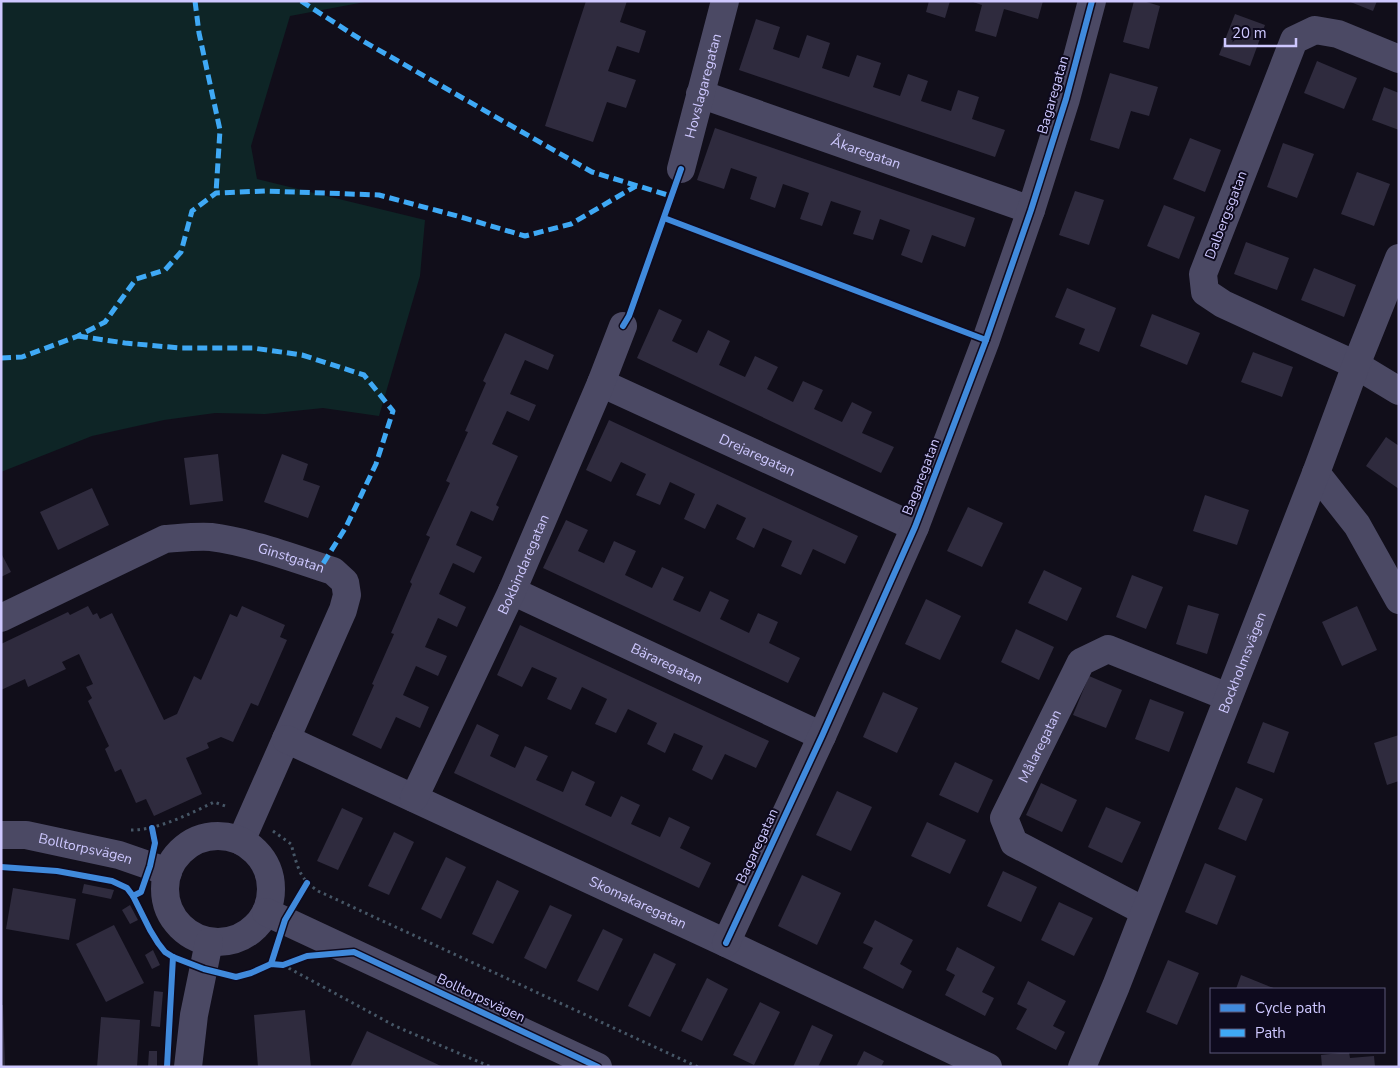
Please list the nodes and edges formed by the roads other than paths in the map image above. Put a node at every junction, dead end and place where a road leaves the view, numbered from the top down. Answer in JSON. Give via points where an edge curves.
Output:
{"nodes":[{"id":1,"x":725,"y":1,"type":"edge"},
{"id":2,"x":1092,"y":1,"type":"edge"},
{"id":3,"x":1399,"y":58,"type":"edge"},
{"id":4,"x":700,"y":94,"type":"junction"},
{"id":5,"x":681,"y":169,"type":"dead end"},
{"id":6,"x":1031,"y":210,"type":"junction"},
{"id":7,"x":1399,"y":258,"type":"edge"},
{"id":8,"x":623,"y":326,"type":"dead end"},
{"id":9,"x":1356,"y":365,"type":"junction"},
{"id":10,"x":601,"y":383,"type":"junction"},
{"id":11,"x":1399,"y":391,"type":"edge"},
{"id":12,"x":1316,"y":473,"type":"junction"},
{"id":13,"x":915,"y":527,"type":"junction"},
{"id":14,"x":512,"y":591,"type":"junction"},
{"id":15,"x":1399,"y":600,"type":"edge"},
{"id":16,"x":1,"y":618,"type":"edge"},
{"id":17,"x":1228,"y":697,"type":"junction"},
{"id":18,"x":822,"y":736,"type":"junction"},
{"id":19,"x":286,"y":740,"type":"junction"},
{"id":20,"x":414,"y":798,"type":"junction"},
{"id":21,"x":1,"y":835,"type":"edge"},
{"id":22,"x":241,"y":842,"type":"junction"},
{"id":23,"x":168,"y":872,"type":"junction"},
{"id":24,"x":1144,"y":911,"type":"junction"},
{"id":25,"x":266,"y":912,"type":"junction"},
{"id":26,"x":210,"y":942,"type":"junction"},
{"id":27,"x":726,"y":944,"type":"junction"},
{"id":28,"x":188,"y":1067,"type":"edge"},
{"id":29,"x":598,"y":1067,"type":"edge"},
{"id":30,"x":988,"y":1067,"type":"edge"},
{"id":31,"x":1082,"y":1067,"type":"edge"}],
"edges":[{"from":1,"to":4,"type":"street","name":"Hovslagaregatan"},
{"from":2,"to":6,"type":"street","name":"Bagaregatan"},
{"from":3,"to":9,"type":"street","name":"Dalbergsgatan","via":[[1338,34],[1315,30],[1294,40],[1203,274],[1204,292],[1223,304]]},
{"from":4,"to":5,"type":"street","name":"Hovslagaregatan"},
{"from":4,"to":6,"type":"street","name":"Åkaregatan"},
{"from":6,"to":13,"type":"street","name":"Bagaregatan"},
{"from":7,"to":9,"type":"street","name":"Bockholmsvägen"},
{"from":8,"to":10,"type":"street","name":"Bokbindaregatan"},
{"from":9,"to":11,"type":"street","name":"Dalbergsgatan"},
{"from":9,"to":12,"type":"street","name":"Bockholmsvägen"},
{"from":10,"to":13,"type":"street","name":"Drejaregatan"},
{"from":10,"to":14,"type":"street","name":"Bokbindaregatan"},
{"from":12,"to":15,"type":"street","via":[[1357,525]]},
{"from":12,"to":17,"type":"street","name":"Bockholmsvägen"},
{"from":13,"to":18,"type":"street","name":"Bagaregatan"},
{"from":14,"to":18,"type":"street","name":"Bäraregatan"},
{"from":14,"to":20,"type":"street","name":"Bokbindaregatan"},
{"from":16,"to":19,"type":"street","name":"Ginstgatan","via":[[165,539],[209,537],[234,541],[334,571],[345,582],[347,595],[343,610]]},
{"from":17,"to":24,"type":"street","name":"Bockholmsvägen"},
{"from":17,"to":24,"type":"street","name":"Målaregatan","via":[[1108,649],[1081,662],[1004,818],[1014,843]]},
{"from":18,"to":27,"type":"street","name":"Bagaregatan"},
{"from":19,"to":20,"type":"street","name":"Skomakaregatan"},
{"from":19,"to":22,"type":"street","name":"Ginstgatan"},
{"from":20,"to":27,"type":"street","name":"Skomakaregatan"},
{"from":21,"to":23,"type":"street","name":"Bolltorpsvägen","via":[[26,835],[119,855]]},
{"from":22,"to":23,"type":"street","via":[[219,837],[198,841],[180,853]]},
{"from":22,"to":25,"type":"street","via":[[257,854],[268,871],[271,892]]},
{"from":23,"to":26,"type":"street","via":[[165,892],[175,920],[190,934]]},
{"from":24,"to":31,"type":"street","name":"Bockholmsvägen"},
{"from":25,"to":26,"type":"street","via":[[247,934],[229,941]]},
{"from":25,"to":29,"type":"street","name":"Bolltorpsvägen"},
{"from":26,"to":28,"type":"street","via":[[194,1015]]},
{"from":27,"to":30,"type":"street","name":"Skomakaregatan"}]}
